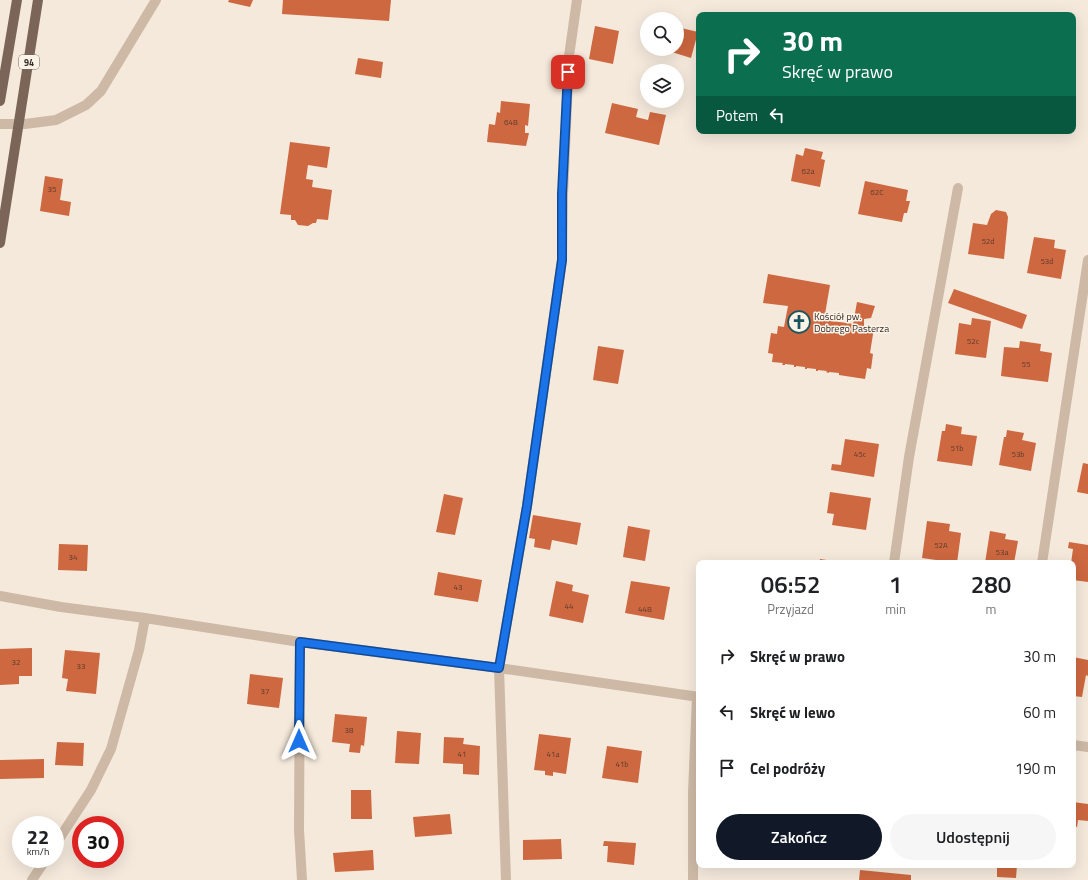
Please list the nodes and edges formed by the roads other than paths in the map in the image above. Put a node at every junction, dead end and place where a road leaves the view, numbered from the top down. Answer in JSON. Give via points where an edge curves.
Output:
{"nodes":[{"id":1,"x":17,"y":0,"type":"edge"},
{"id":2,"x":38,"y":0,"type":"edge"},
{"id":3,"x":156,"y":0,"type":"edge"},
{"id":4,"x":577,"y":0,"type":"edge"},
{"id":5,"x":0,"y":101,"type":"edge"},
{"id":6,"x":20,"y":123,"type":"junction"},
{"id":7,"x":0,"y":124,"type":"edge"},
{"id":8,"x":958,"y":188,"type":"dead end"},
{"id":9,"x":0,"y":242,"type":"edge"},
{"id":10,"x":1088,"y":260,"type":"edge"},
{"id":11,"x":894,"y":560,"type":"edge"},
{"id":12,"x":1042,"y":560,"type":"edge"},
{"id":13,"x":0,"y":596,"type":"edge"},
{"id":14,"x":145,"y":618,"type":"junction"},
{"id":15,"x":300,"y":642,"type":"junction"},
{"id":16,"x":499,"y":668,"type":"junction"},
{"id":17,"x":696,"y":697,"type":"edge"},
{"id":18,"x":696,"y":735,"type":"edge"},
{"id":19,"x":1076,"y":745,"type":"edge"},
{"id":20,"x":1088,"y":747,"type":"edge"},
{"id":21,"x":64,"y":830,"type":"edge"},
{"id":22,"x":40,"y":868,"type":"edge"},
{"id":23,"x":32,"y":880,"type":"edge"},
{"id":24,"x":302,"y":880,"type":"edge"},
{"id":25,"x":506,"y":880,"type":"edge"},
{"id":26,"x":693,"y":880,"type":"edge"}],
"edges":[{"from":1,"to":5,"type":"main road","number":"94"},
{"from":2,"to":6,"type":"main road","number":"94"},
{"from":3,"to":6,"type":"street","via":[[101,91],[86,105],[56,120]]},
{"from":4,"to":16,"type":"street","via":[[569,56],[562,194],[562,260],[527,506]]},
{"from":6,"to":7,"type":"street"},
{"from":6,"to":9,"type":"main road","number":"94"},
{"from":8,"to":11,"type":"street","via":[[910,457]]},
{"from":10,"to":12,"type":"street"},
{"from":13,"to":14,"type":"street"},
{"from":14,"to":15,"type":"street"},
{"from":14,"to":21,"type":"street","via":[[139,650],[110,749],[91,790]]},
{"from":15,"to":16,"type":"street"},
{"from":15,"to":24,"type":"street","via":[[298,830]]},
{"from":16,"to":17,"type":"street"},
{"from":16,"to":25,"type":"street"},
{"from":18,"to":26,"type":"street"},
{"from":19,"to":20,"type":"street"},
{"from":22,"to":23,"type":"street"}]}
